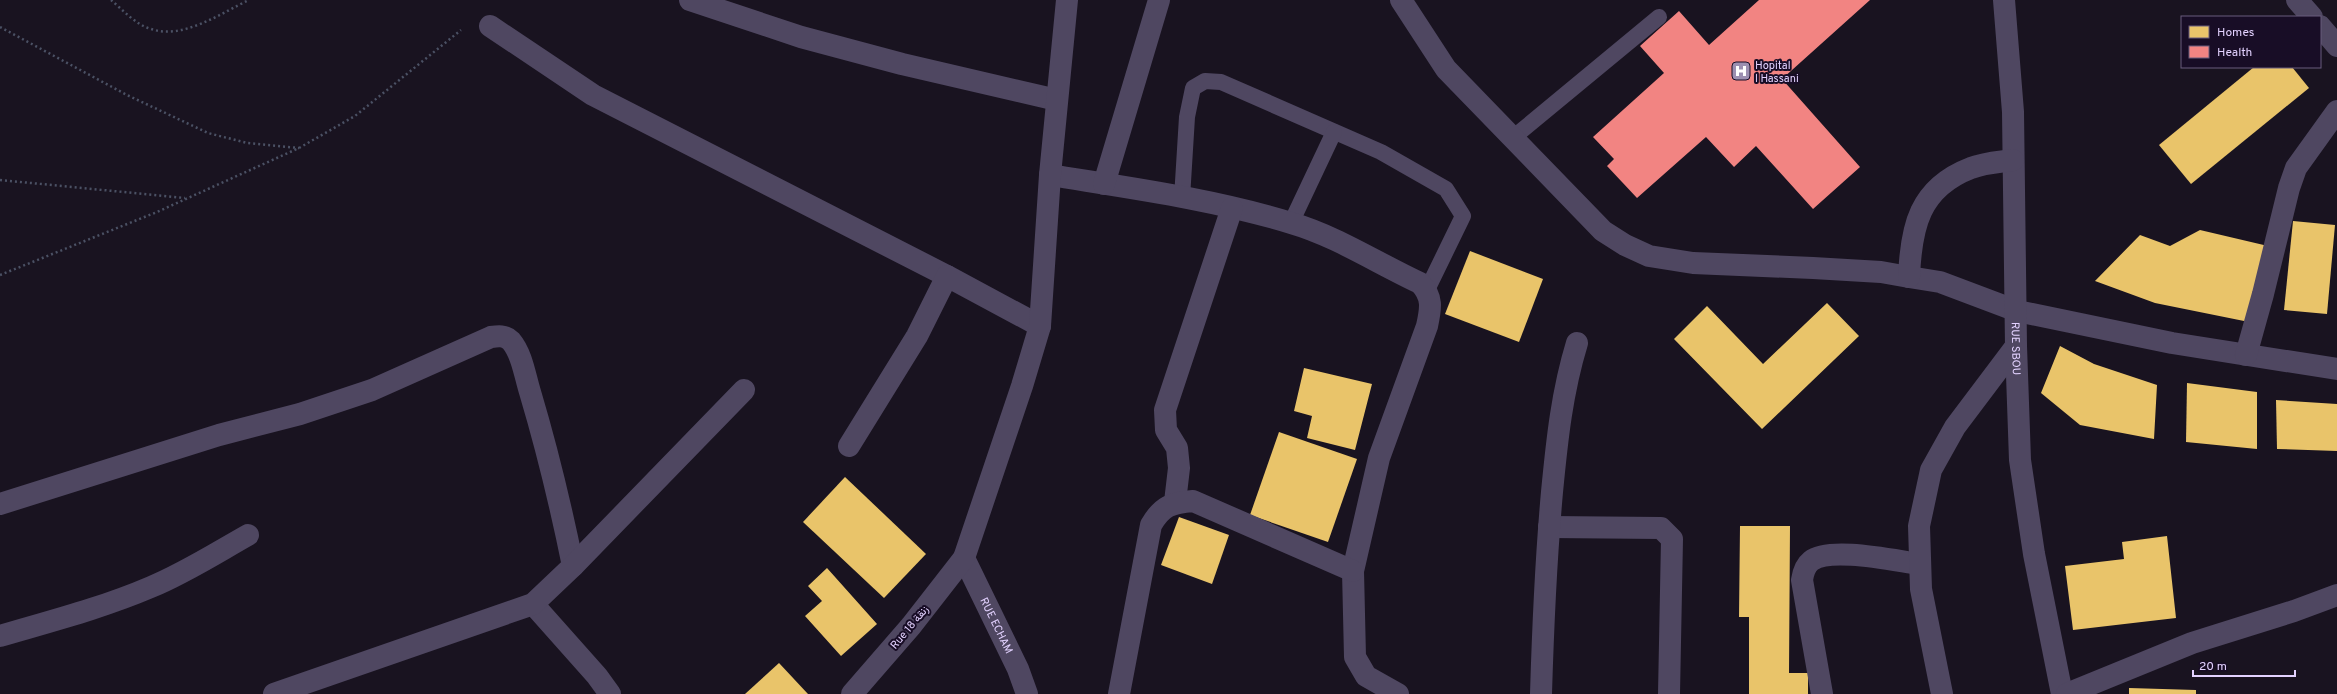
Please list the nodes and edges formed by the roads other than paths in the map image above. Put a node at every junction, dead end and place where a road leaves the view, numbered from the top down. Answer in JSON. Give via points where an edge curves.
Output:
{"nodes":[{"id":1,"x":690,"y":0,"type":"edge"},
{"id":2,"x":1067,"y":0,"type":"edge"},
{"id":3,"x":1159,"y":0,"type":"edge"},
{"id":4,"x":1401,"y":0,"type":"edge"},
{"id":5,"x":2004,"y":0,"type":"edge"},
{"id":6,"x":2297,"y":0,"type":"edge"},
{"id":7,"x":2313,"y":0,"type":"edge"},
{"id":8,"x":2311,"y":16,"type":"edge"},
{"id":9,"x":2312,"y":16,"type":"edge"},
{"id":10,"x":1659,"y":17,"type":"dead end"},
{"id":11,"x":490,"y":26,"type":"road end"},
{"id":12,"x":2321,"y":27,"type":"edge"},
{"id":13,"x":2337,"y":46,"type":"edge"},
{"id":14,"x":1057,"y":100,"type":"junction"},
{"id":15,"x":2337,"y":111,"type":"edge"},
{"id":16,"x":1334,"y":132,"type":"junction"},
{"id":17,"x":1514,"y":137,"type":"junction"},
{"id":18,"x":2013,"y":160,"type":"junction"},
{"id":19,"x":1050,"y":175,"type":"junction"},
{"id":20,"x":1104,"y":184,"type":"junction"},
{"id":21,"x":1182,"y":198,"type":"junction"},
{"id":22,"x":1232,"y":208,"type":"junction"},
{"id":23,"x":1291,"y":223,"type":"junction"},
{"id":24,"x":947,"y":276,"type":"junction"},
{"id":25,"x":1909,"y":277,"type":"junction"},
{"id":26,"x":1427,"y":290,"type":"junction"},
{"id":27,"x":2017,"y":311,"type":"junction"},
{"id":28,"x":1040,"y":326,"type":"junction"},
{"id":29,"x":1577,"y":343,"type":"dead end"},
{"id":30,"x":2016,"y":346,"type":"junction"},
{"id":31,"x":2246,"y":355,"type":"junction"},
{"id":32,"x":2337,"y":369,"type":"edge"},
{"id":33,"x":744,"y":390,"type":"dead end"},
{"id":34,"x":849,"y":446,"type":"dead end"},
{"id":35,"x":1175,"y":502,"type":"junction"},
{"id":36,"x":0,"y":504,"type":"edge"},
{"id":37,"x":1549,"y":527,"type":"junction"},
{"id":38,"x":248,"y":535,"type":"dead end"},
{"id":39,"x":964,"y":558,"type":"junction"},
{"id":40,"x":1920,"y":564,"type":"junction"},
{"id":41,"x":573,"y":566,"type":"junction"},
{"id":42,"x":1352,"y":570,"type":"junction"},
{"id":43,"x":2337,"y":595,"type":"edge"},
{"id":44,"x":533,"y":604,"type":"junction"},
{"id":45,"x":0,"y":636,"type":"edge"},
{"id":46,"x":274,"y":694,"type":"edge"},
{"id":47,"x":610,"y":694,"type":"edge"},
{"id":48,"x":852,"y":694,"type":"edge"},
{"id":49,"x":1027,"y":694,"type":"edge"},
{"id":50,"x":1119,"y":694,"type":"edge"},
{"id":51,"x":1398,"y":694,"type":"edge"},
{"id":52,"x":1541,"y":694,"type":"edge"},
{"id":53,"x":1669,"y":694,"type":"edge"},
{"id":54,"x":1822,"y":694,"type":"edge"},
{"id":55,"x":1942,"y":694,"type":"edge"},
{"id":56,"x":2062,"y":694,"type":"edge"},
{"id":57,"x":2067,"y":694,"type":"edge"}],
"edges":[{"from":1,"to":14,"type":"street","via":[[801,37],[902,64]]},
{"from":2,"to":14,"type":"street","name":"Rue 18 زنقة"},
{"from":3,"to":20,"type":"street"},
{"from":4,"to":17,"type":"street","via":[[1446,69]]},
{"from":5,"to":18,"type":"street","name":"RUE SBOU","via":[[2013,112]]},
{"from":6,"to":8,"type":"street"},
{"from":7,"to":9,"type":"street"},
{"from":10,"to":17,"type":"lane"},
{"from":11,"to":24,"type":"street","via":[[593,94]]},
{"from":12,"to":13,"type":"street"},
{"from":14,"to":19,"type":"street","name":"Rue 18 زنقة"},
{"from":15,"to":31,"type":"street","via":[[2296,168],[2288,188]]},
{"from":16,"to":21,"type":"lane","via":[[1220,82],[1205,81],[1193,88],[1187,117]]},
{"from":16,"to":23,"type":"lane"},
{"from":16,"to":26,"type":"lane","via":[[1381,152],[1446,189],[1463,216]]},
{"from":17,"to":25,"type":"street","via":[[1603,231],[1649,256],[1693,263],[1881,272]]},
{"from":18,"to":25,"type":"street","via":[[1972,167],[1956,175],[1933,193],[1914,230]]},
{"from":18,"to":27,"type":"street","name":"RUE SBOU"},
{"from":19,"to":20,"type":"street"},
{"from":19,"to":28,"type":"street","name":"Rue 18 زنقة"},
{"from":20,"to":21,"type":"street"},
{"from":21,"to":22,"type":"street"},
{"from":22,"to":23,"type":"street"},
{"from":22,"to":35,"type":"street","via":[[1166,410],[1166,430],[1177,448],[1179,468]]},
{"from":23,"to":26,"type":"street","via":[[1342,244],[1420,282]]},
{"from":24,"to":28,"type":"street"},
{"from":24,"to":34,"type":"street","via":[[917,336]]},
{"from":25,"to":27,"type":"street","via":[[1940,282]]},
{"from":26,"to":42,"type":"street","via":[[1432,304],[1427,326],[1379,458]]},
{"from":27,"to":30,"type":"street","name":"RUE SBOU"},
{"from":27,"to":31,"type":"street"},
{"from":28,"to":39,"type":"street","name":"Rue 18 زنقة"},
{"from":29,"to":37,"type":"street","via":[[1566,381],[1559,420]]},
{"from":30,"to":40,"type":"street","via":[[1955,427],[1931,470],[1919,526]]},
{"from":30,"to":56,"type":"street","name":"RUE SBOU","via":[[2020,460],[2034,554]]},
{"from":31,"to":32,"type":"street"},
{"from":33,"to":41,"type":"street"},
{"from":35,"to":42,"type":"street","via":[[1193,501]]},
{"from":35,"to":50,"type":"street","via":[[1158,512],[1151,525]]},
{"from":36,"to":41,"type":"street","via":[[372,390],[491,337],[501,335],[510,340],[518,352],[560,501]]},
{"from":37,"to":52,"type":"street"},
{"from":37,"to":53,"type":"street","via":[[1661,528],[1672,539]]},
{"from":38,"to":45,"type":"street","via":[[199,564],[151,587],[90,609]]},
{"from":39,"to":48,"type":"street","name":"Rue 18 زنقة","via":[[911,626]]},
{"from":39,"to":49,"type":"street","name":"RUE ECHAM","via":[[1018,669]]},
{"from":40,"to":54,"type":"street","via":[[1839,554],[1818,558],[1807,566],[1802,580]]},
{"from":40,"to":55,"type":"street","via":[[1921,589]]},
{"from":41,"to":44,"type":"street"},
{"from":42,"to":51,"type":"street","via":[[1355,657],[1366,676]]},
{"from":43,"to":57,"type":"street","via":[[2192,643]]},
{"from":44,"to":46,"type":"street"},
{"from":44,"to":47,"type":"street"}]}
